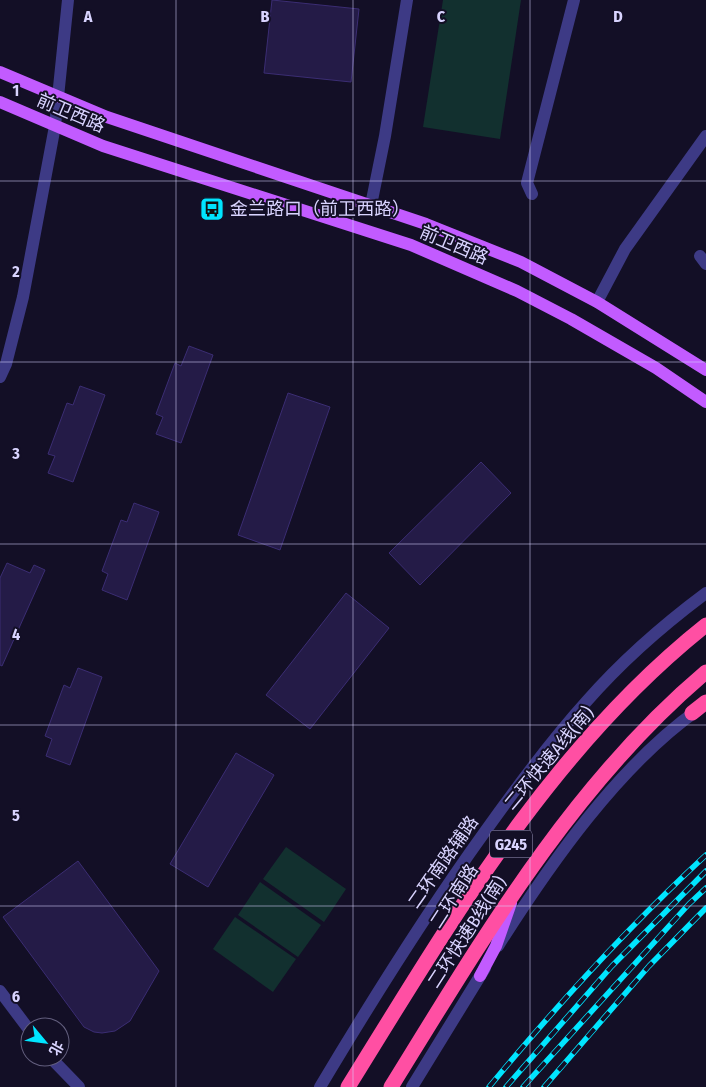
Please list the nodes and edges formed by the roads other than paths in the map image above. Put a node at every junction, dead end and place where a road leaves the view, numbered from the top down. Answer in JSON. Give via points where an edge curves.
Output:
{"nodes":[{"id":1,"x":68,"y":0,"type":"edge"},
{"id":2,"x":406,"y":0,"type":"edge"},
{"id":3,"x":574,"y":0,"type":"edge"},
{"id":4,"x":0,"y":72,"type":"edge"},
{"id":5,"x":58,"y":96,"type":"junction"},
{"id":6,"x":0,"y":102,"type":"edge"},
{"id":7,"x":55,"y":126,"type":"junction"},
{"id":8,"x":706,"y":136,"type":"edge"},
{"id":9,"x":532,"y":194,"type":"dead end"},
{"id":10,"x":371,"y":205,"type":"junction"},
{"id":11,"x":597,"y":302,"type":"junction"},
{"id":12,"x":706,"y":370,"type":"edge"},
{"id":13,"x":0,"y":377,"type":"edge"},
{"id":14,"x":706,"y":402,"type":"edge"},
{"id":15,"x":706,"y":593,"type":"edge"},
{"id":16,"x":706,"y":624,"type":"edge"},
{"id":17,"x":706,"y":632,"type":"edge"},
{"id":18,"x":706,"y":666,"type":"edge"},
{"id":19,"x":706,"y":672,"type":"edge"},
{"id":20,"x":706,"y":702,"type":"edge"},
{"id":21,"x":692,"y":714,"type":"joint"},
{"id":22,"x":546,"y":841,"type":"junction"},
{"id":23,"x":480,"y":976,"type":"junction"},
{"id":24,"x":0,"y":991,"type":"edge"},
{"id":25,"x":20,"y":1018,"type":"edge"},
{"id":26,"x":60,"y":1067,"type":"edge"},
{"id":27,"x":79,"y":1087,"type":"edge"},
{"id":28,"x":320,"y":1087,"type":"edge"},
{"id":29,"x":348,"y":1087,"type":"edge"},
{"id":30,"x":354,"y":1087,"type":"edge"},
{"id":31,"x":385,"y":1087,"type":"edge"},
{"id":32,"x":391,"y":1087,"type":"edge"},
{"id":33,"x":412,"y":1087,"type":"edge"}],
"edges":[{"from":1,"to":5,"type":"street"},
{"from":2,"to":10,"type":"street"},
{"from":3,"to":9,"type":"street","via":[[527,183]]},
{"from":4,"to":5,"type":"main road","name":"前卫西路"},
{"from":5,"to":7,"type":"street"},
{"from":5,"to":10,"type":"main road","name":"前卫西路","via":[[107,117]]},
{"from":6,"to":7,"type":"main road","name":"前卫西路"},
{"from":7,"to":13,"type":"street","via":[[23,297]]},
{"from":7,"to":14,"type":"main road","name":"前卫西路","via":[[103,146],[411,245],[517,291],[571,319],[656,368]]},
{"from":8,"to":11,"type":"street","via":[[625,249]]},
{"from":10,"to":11,"type":"main road","name":"前卫西路","via":[[521,262]]},
{"from":11,"to":12,"type":"main road","name":"前卫西路"},
{"from":15,"to":28,"type":"street","name":"二环南路辅路","via":[[636,652],[586,701],[541,755],[438,899]]},
{"from":16,"to":29,"type":"highway","name":"二环快速A线(南)","via":[[630,693],[530,808],[465,900]]},
{"from":17,"to":30,"type":"main road","name":"二环南路","number":"G245","via":[[656,675],[612,720],[540,805],[470,904]]},
{"from":18,"to":22,"type":"main road","number":"G245","via":[[631,738]]},
{"from":19,"to":32,"type":"highway","name":"二环快速B线(南)","bridge":true,"via":[[634,741],[564,824],[500,914]]},
{"from":20,"to":21,"type":"highway"},
{"from":21,"to":23,"type":"street","via":[[642,757],[593,814],[536,889]]},
{"from":22,"to":23,"type":"main road","via":[[524,874],[496,946]]},
{"from":22,"to":31,"type":"main road","number":"G245","via":[[487,925]]},
{"from":23,"to":33,"type":"street"},
{"from":24,"to":25,"type":"street"},
{"from":26,"to":27,"type":"street"}]}
